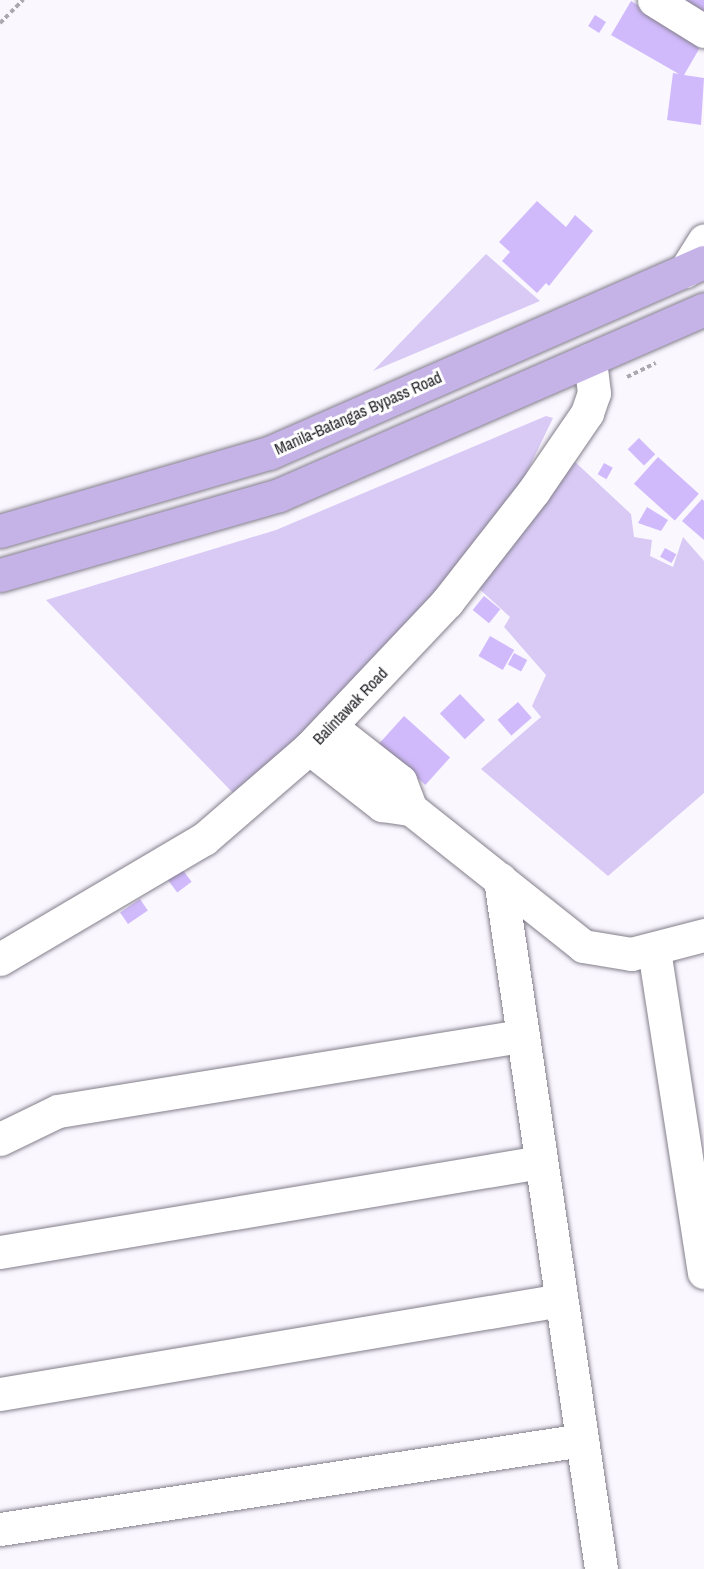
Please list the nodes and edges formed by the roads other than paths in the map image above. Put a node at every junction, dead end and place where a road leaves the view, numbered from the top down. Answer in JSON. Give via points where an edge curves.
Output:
{"nodes":[{"id":1,"x":654,"y":0,"type":"edge"},
{"id":2,"x":704,"y":31,"type":"edge"},
{"id":3,"x":704,"y":240,"type":"edge"},
{"id":4,"x":694,"y":266,"type":"edge"},
{"id":5,"x":704,"y":309,"type":"edge"},
{"id":6,"x":590,"y":359,"type":"junction"},
{"id":7,"x":430,"y":381,"type":"junction"},
{"id":8,"x":445,"y":422,"type":"junction"},
{"id":9,"x":0,"y":531,"type":"edge"},
{"id":10,"x":0,"y":575,"type":"edge"},
{"id":11,"x":320,"y":738,"type":"junction"},
{"id":12,"x":500,"y":879,"type":"junction"},
{"id":13,"x":704,"y":935,"type":"edge"},
{"id":14,"x":654,"y":950,"type":"junction"},
{"id":15,"x":0,"y":958,"type":"edge"},
{"id":16,"x":523,"y":1036,"type":"junction"},
{"id":17,"x":0,"y":1139,"type":"edge"},
{"id":18,"x":542,"y":1162,"type":"junction"},
{"id":19,"x":0,"y":1252,"type":"edge"},
{"id":20,"x":704,"y":1272,"type":"edge"},
{"id":21,"x":561,"y":1300,"type":"junction"},
{"id":22,"x":0,"y":1394,"type":"edge"},
{"id":23,"x":582,"y":1440,"type":"junction"},
{"id":24,"x":0,"y":1529,"type":"edge"},
{"id":25,"x":601,"y":1569,"type":"edge"}],
"edges":[{"from":1,"to":2,"type":"street"},
{"from":3,"to":4,"type":"street"},
{"from":4,"to":7,"type":"main road","name":"Manila-Batangas Bypass Road"},
{"from":5,"to":6,"type":"main road"},
{"from":6,"to":8,"type":"main road"},
{"from":6,"to":11,"type":"street","name":"Balintawak Road","via":[[594,393],[586,413],[534,492],[447,602]]},
{"from":7,"to":8,"type":"main road"},
{"from":7,"to":9,"type":"main road","name":"Manila-Batangas Bypass Road","via":[[269,453]]},
{"from":8,"to":10,"type":"main road","via":[[279,495]]},
{"from":11,"to":12,"type":"street","via":[[400,781],[411,809]]},
{"from":11,"to":15,"type":"street","name":"Balintawak Road","via":[[204,839]]},
{"from":12,"to":14,"type":"street","via":[[583,946],[613,953]]},
{"from":12,"to":16,"type":"street"},
{"from":13,"to":14,"type":"street"},
{"from":14,"to":20,"type":"street"},
{"from":16,"to":17,"type":"street","via":[[58,1111]]},
{"from":16,"to":18,"type":"street"},
{"from":18,"to":19,"type":"street"},
{"from":18,"to":21,"type":"street"},
{"from":21,"to":22,"type":"street"},
{"from":21,"to":23,"type":"street"},
{"from":23,"to":24,"type":"street"},
{"from":23,"to":25,"type":"street"}]}
